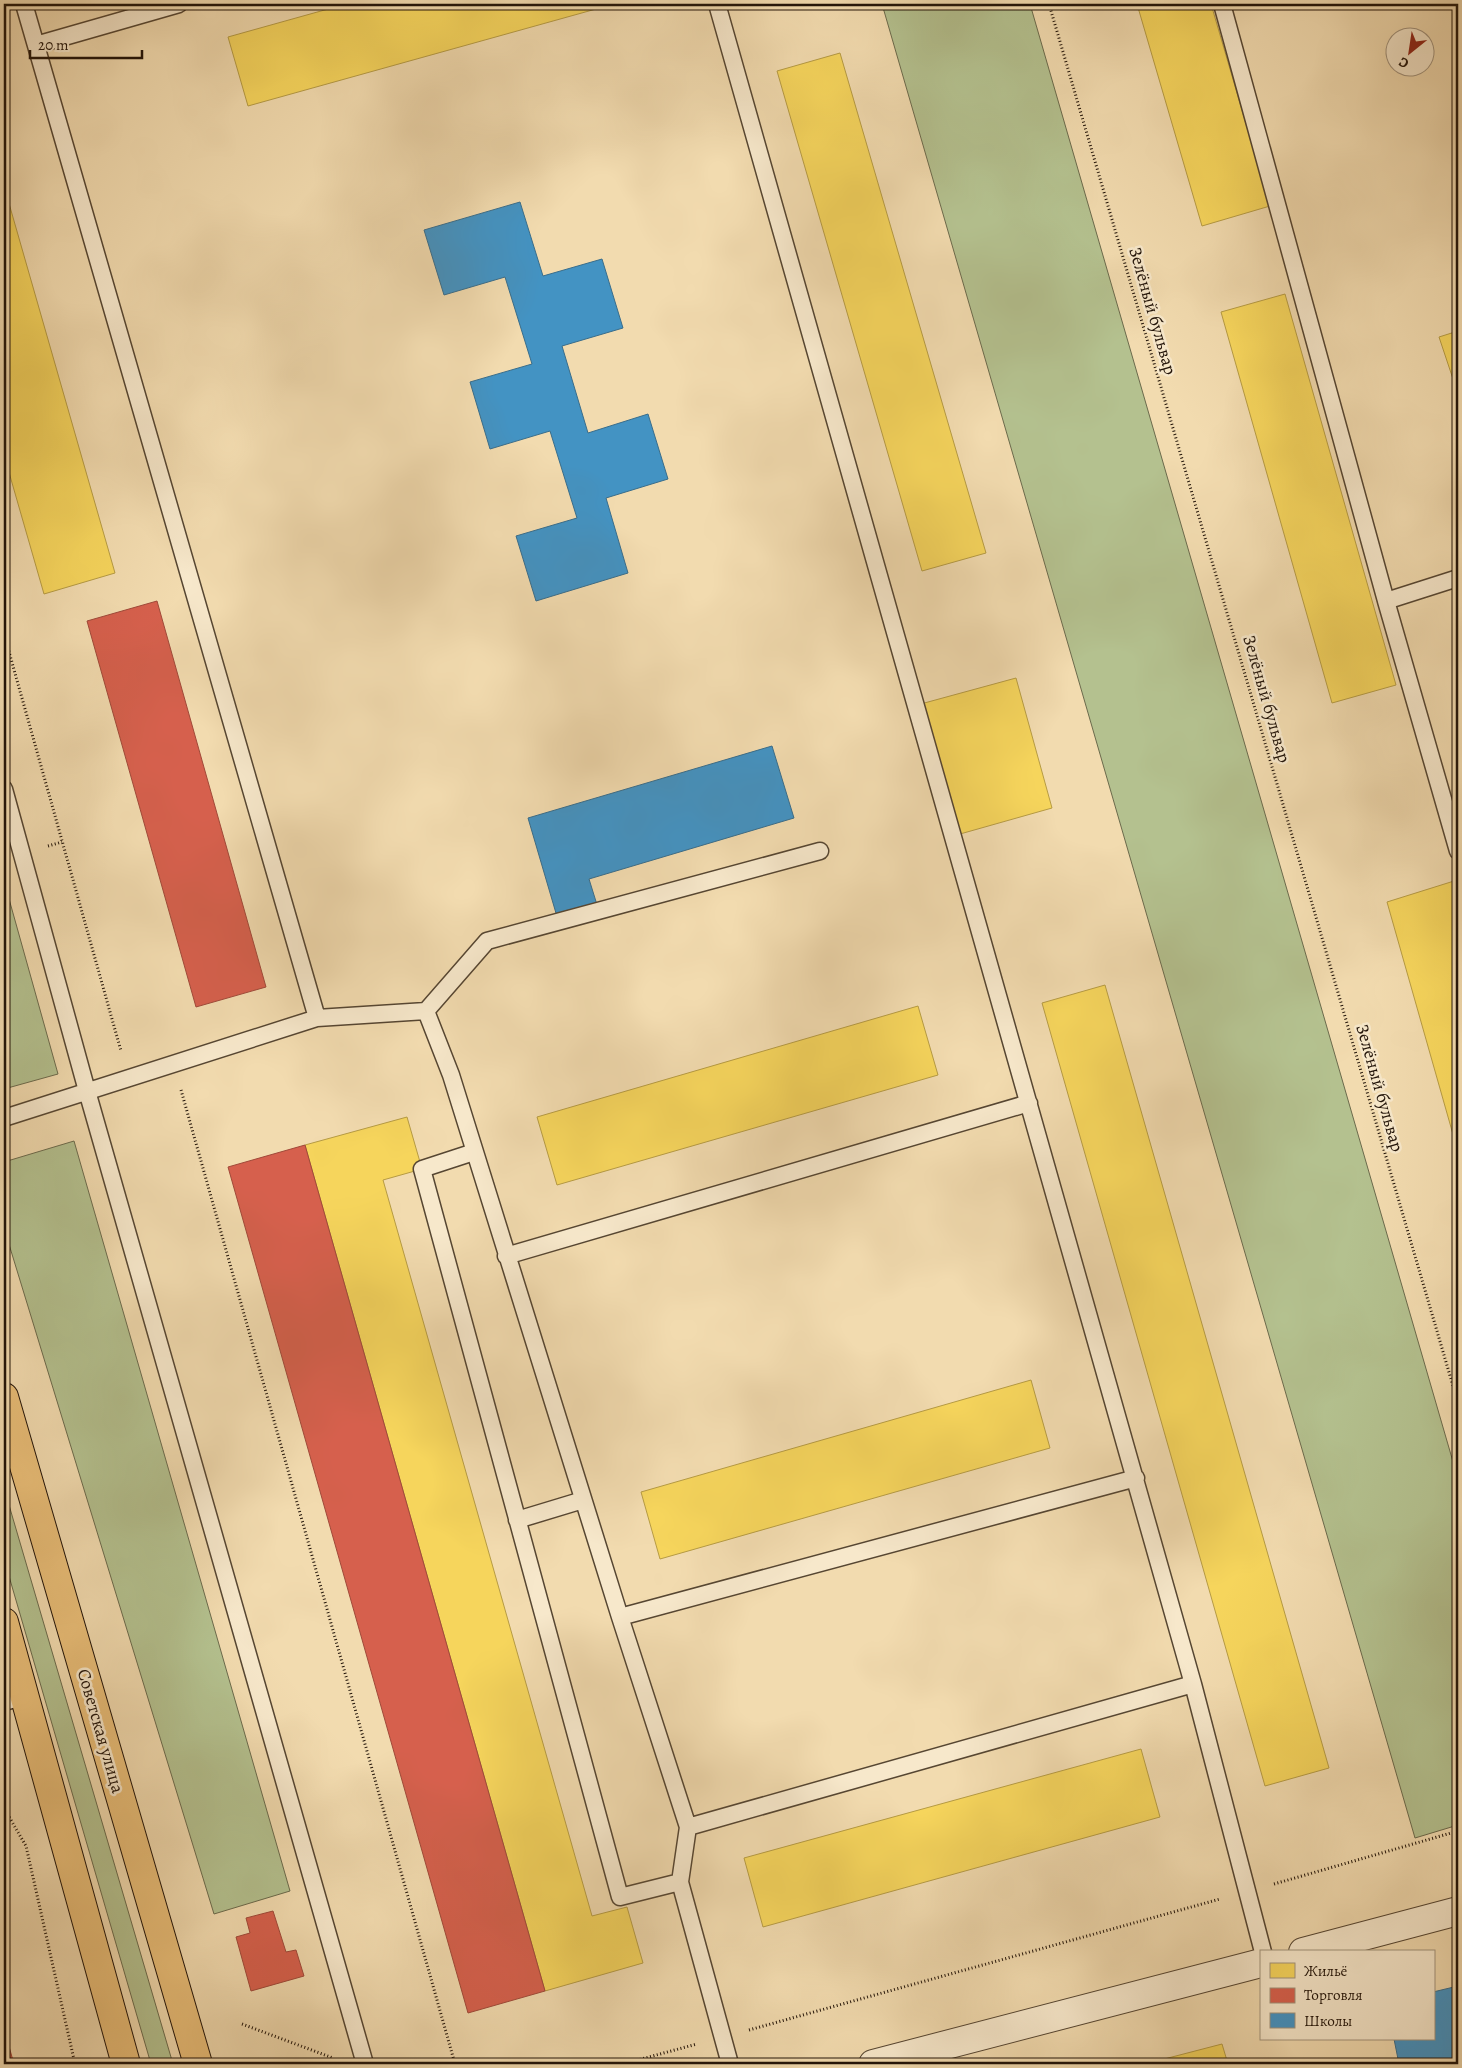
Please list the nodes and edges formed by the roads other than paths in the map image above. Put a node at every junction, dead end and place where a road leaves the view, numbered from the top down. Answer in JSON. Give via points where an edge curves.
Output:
{"nodes":[{"id":1,"x":24,"y":4,"type":"edge"},
{"id":2,"x":180,"y":4,"type":"edge"},
{"id":3,"x":717,"y":4,"type":"edge"},
{"id":4,"x":1222,"y":4,"type":"edge"},
{"id":5,"x":36,"y":45,"type":"junction"},
{"id":6,"x":1458,"y":578,"type":"edge"},
{"id":7,"x":1386,"y":601,"type":"junction"},
{"id":8,"x":4,"y":789,"type":"edge"},
{"id":9,"x":820,"y":851,"type":"dead end"},
{"id":10,"x":1458,"y":851,"type":"edge"},
{"id":11,"x":426,"y":1011,"type":"junction"},
{"id":12,"x":317,"y":1018,"type":"junction"},
{"id":13,"x":87,"y":1091,"type":"junction"},
{"id":14,"x":1029,"y":1102,"type":"junction"},
{"id":15,"x":4,"y":1118,"type":"edge"},
{"id":16,"x":474,"y":1152,"type":"junction"},
{"id":17,"x":506,"y":1256,"type":"junction"},
{"id":18,"x":4,"y":1397,"type":"edge"},
{"id":19,"x":1136,"y":1478,"type":"junction"},
{"id":20,"x":583,"y":1500,"type":"junction"},
{"id":21,"x":517,"y":1520,"type":"junction"},
{"id":22,"x":620,"y":1617,"type":"junction"},
{"id":23,"x":4,"y":1622,"type":"edge"},
{"id":24,"x":1193,"y":1684,"type":"junction"},
{"id":25,"x":14,"y":1699,"type":"edge"},
{"id":26,"x":688,"y":1827,"type":"junction"},
{"id":27,"x":680,"y":1882,"type":"junction"},
{"id":28,"x":1458,"y":1911,"type":"edge"},
{"id":29,"x":1262,"y":1950,"type":"edge"},
{"id":30,"x":1311,"y":1950,"type":"edge"},
{"id":31,"x":1260,"y":1963,"type":"edge"},
{"id":32,"x":126,"y":2064,"type":"edge"},
{"id":33,"x":198,"y":2064,"type":"edge"},
{"id":34,"x":365,"y":2064,"type":"edge"},
{"id":35,"x":730,"y":2064,"type":"edge"},
{"id":36,"x":873,"y":2064,"type":"edge"}],
"edges":[{"from":1,"to":5,"type":"lane"},
{"from":2,"to":5,"type":"lane"},
{"from":3,"to":14,"type":"lane"},
{"from":4,"to":7,"type":"lane"},
{"from":5,"to":12,"type":"lane"},
{"from":6,"to":7,"type":"lane"},
{"from":7,"to":10,"type":"lane"},
{"from":8,"to":13,"type":"lane"},
{"from":9,"to":11,"type":"lane","via":[[487,941]]},
{"from":11,"to":12,"type":"lane"},
{"from":11,"to":16,"type":"lane"},
{"from":12,"to":13,"type":"lane"},
{"from":13,"to":15,"type":"lane"},
{"from":13,"to":34,"type":"lane"},
{"from":14,"to":17,"type":"lane"},
{"from":14,"to":19,"type":"lane"},
{"from":16,"to":17,"type":"lane"},
{"from":16,"to":21,"type":"lane","via":[[422,1169]]},
{"from":17,"to":20,"type":"lane"},
{"from":18,"to":33,"type":"main road","name":"Советская улица"},
{"from":19,"to":22,"type":"lane"},
{"from":19,"to":24,"type":"lane"},
{"from":20,"to":21,"type":"lane"},
{"from":20,"to":22,"type":"lane"},
{"from":21,"to":27,"type":"lane","via":[[620,1897]]},
{"from":22,"to":26,"type":"lane"},
{"from":23,"to":25,"type":"main road"},
{"from":24,"to":26,"type":"lane"},
{"from":24,"to":29,"type":"lane"},
{"from":25,"to":32,"type":"main road"},
{"from":26,"to":27,"type":"lane"},
{"from":27,"to":35,"type":"lane"},
{"from":28,"to":30,"type":"street"},
{"from":31,"to":36,"type":"street"}]}
